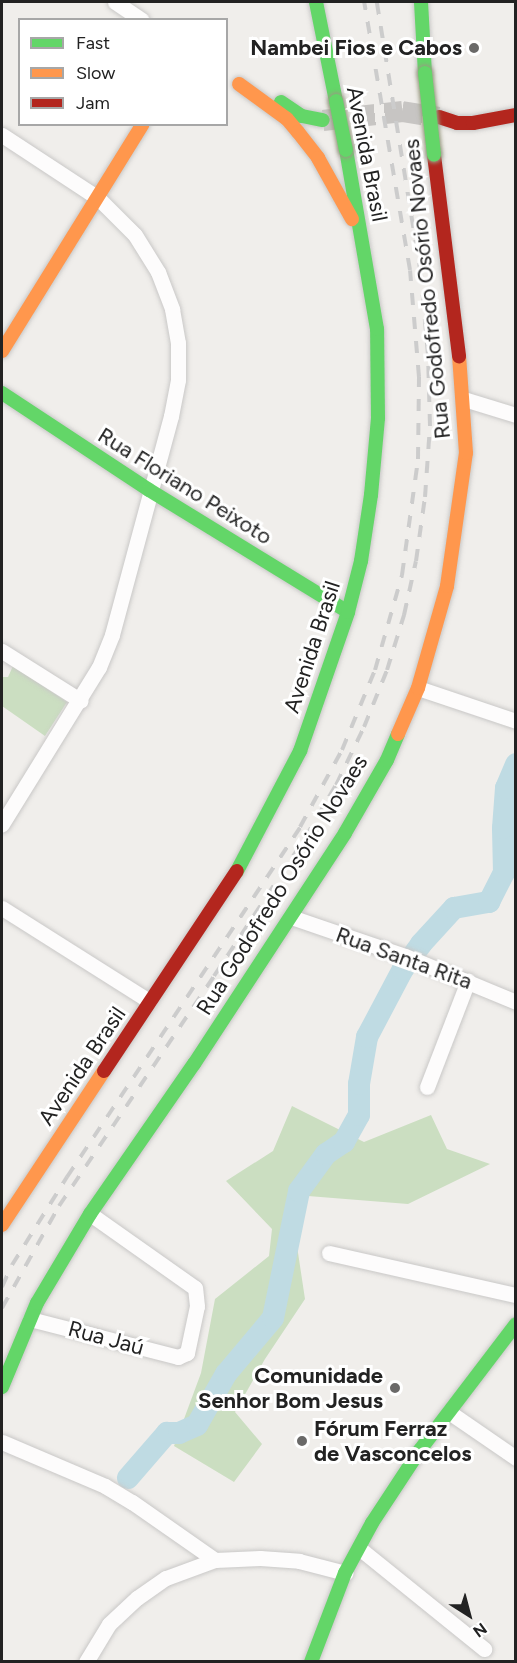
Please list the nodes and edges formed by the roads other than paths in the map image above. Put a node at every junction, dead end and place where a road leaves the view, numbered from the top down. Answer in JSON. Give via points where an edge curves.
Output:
{"nodes":[{"id":1,"x":115,"y":2,"type":"edge"},
{"id":2,"x":316,"y":2,"type":"edge"},
{"id":3,"x":422,"y":2,"type":"edge"},
{"id":4,"x":139,"y":18,"type":"edge"},
{"id":5,"x":228,"y":77,"type":"edge"},
{"id":6,"x":239,"y":84,"type":"junction"},
{"id":7,"x":516,"y":115,"type":"edge"},
{"id":8,"x":438,"y":117,"type":"tunnel mouth"},
{"id":9,"x":323,"y":120,"type":"tunnel mouth"},
{"id":10,"x":142,"y":126,"type":"edge"},
{"id":11,"x":2,"y":135,"type":"edge"},
{"id":12,"x":98,"y":198,"type":"junction"},
{"id":13,"x":363,"y":238,"type":"junction"},
{"id":14,"x":2,"y":351,"type":"edge"},
{"id":15,"x":2,"y":393,"type":"edge"},
{"id":16,"x":464,"y":399,"type":"junction"},
{"id":17,"x":516,"y":415,"type":"edge"},
{"id":18,"x":149,"y":490,"type":"junction"},
{"id":19,"x":348,"y":612,"type":"junction"},
{"id":20,"x":2,"y":651,"type":"edge"},
{"id":21,"x":418,"y":688,"type":"junction"},
{"id":22,"x":81,"y":701,"type":"junction"},
{"id":23,"x":515,"y":721,"type":"edge"},
{"id":24,"x":2,"y":824,"type":"edge"},
{"id":25,"x":2,"y":908,"type":"edge"},
{"id":26,"x":291,"y":918,"type":"junction"},
{"id":27,"x":468,"y":981,"type":"junction"},
{"id":28,"x":149,"y":1001,"type":"junction"},
{"id":29,"x":516,"y":1002,"type":"edge"},
{"id":30,"x":427,"y":1087,"type":"dead end"},
{"id":31,"x":90,"y":1214,"type":"junction"},
{"id":32,"x":2,"y":1226,"type":"edge"},
{"id":33,"x":329,"y":1253,"type":"dead end"},
{"id":34,"x":516,"y":1295,"type":"edge"},
{"id":35,"x":30,"y":1319,"type":"junction"},
{"id":36,"x":516,"y":1324,"type":"edge"},
{"id":37,"x":2,"y":1387,"type":"edge"},
{"id":38,"x":450,"y":1412,"type":"junction"},
{"id":39,"x":2,"y":1442,"type":"edge"},
{"id":40,"x":516,"y":1458,"type":"edge"},
{"id":41,"x":359,"y":1548,"type":"junction"},
{"id":42,"x":215,"y":1560,"type":"junction"},
{"id":43,"x":345,"y":1573,"type":"junction"},
{"id":44,"x":484,"y":1649,"type":"dead end"},
{"id":45,"x":86,"y":1662,"type":"edge"},
{"id":46,"x":311,"y":1662,"type":"edge"}],
"edges":[{"from":1,"to":4,"type":"street"},
{"from":2,"to":13,"type":"main road","name":"Avenida Brasil","bridge":true},
{"from":3,"to":16,"type":"main road","name":"Rua Godofredo Osório Novaes","bridge":true,"via":[[425,73]]},
{"from":5,"to":6,"type":"main road"},
{"from":6,"to":9,"type":"main road","via":[[302,116]]},
{"from":6,"to":13,"type":"main road","via":[[298,132],[328,174]]},
{"from":7,"to":8,"type":"main road","via":[[473,123]]},
{"from":10,"to":12,"type":"main road"},
{"from":11,"to":12,"type":"street"},
{"from":12,"to":14,"type":"main road"},
{"from":12,"to":18,"type":"street","via":[[135,235],[158,272],[172,309],[178,342],[178,380],[171,416]]},
{"from":13,"to":19,"type":"main road","name":"Avenida Brasil","via":[[377,328],[378,418],[371,495]]},
{"from":15,"to":18,"type":"main road","name":"Rua Floriano Peixoto"},
{"from":16,"to":17,"type":"street"},
{"from":16,"to":21,"type":"main road","name":"Rua Godofredo Osório Novaes","via":[[466,453],[456,538],[447,586]]},
{"from":18,"to":19,"type":"main road","name":"Rua Floriano Peixoto"},
{"from":18,"to":22,"type":"street","via":[[112,635]]},
{"from":19,"to":28,"type":"main road","name":"Avenida Brasil","via":[[300,751],[239,868]]},
{"from":20,"to":22,"type":"street"},
{"from":21,"to":23,"type":"street"},
{"from":21,"to":26,"type":"main road","name":"Rua Godofredo Osório Novaes","via":[[387,760]]},
{"from":22,"to":24,"type":"street"},
{"from":25,"to":28,"type":"street"},
{"from":26,"to":27,"type":"street","name":"Rua Santa Rita"},
{"from":26,"to":31,"type":"main road","name":"Rua Godofredo Osório Novaes"},
{"from":27,"to":29,"type":"street","name":"Rua Santa Rita"},
{"from":27,"to":30,"type":"street"},
{"from":28,"to":32,"type":"main road","name":"Avenida Brasil"},
{"from":31,"to":35,"type":"main road","name":"Rua Godofredo Osório Novaes"},
{"from":31,"to":35,"type":"street","name":"Rua Jaú","via":[[195,1288],[198,1306],[189,1348],[181,1357]]},
{"from":33,"to":34,"type":"street"},
{"from":35,"to":37,"type":"main road","name":"Rua Godofredo Osório Novaes"},
{"from":36,"to":38,"type":"main road"},
{"from":38,"to":40,"type":"street"},
{"from":38,"to":41,"type":"main road","via":[[378,1514]]},
{"from":39,"to":42,"type":"street","via":[[114,1491]]},
{"from":41,"to":43,"type":"main road"},
{"from":41,"to":44,"type":"street"},
{"from":42,"to":43,"type":"street","via":[[299,1561]]},
{"from":42,"to":45,"type":"street","via":[[166,1578],[137,1598],[109,1624]]},
{"from":43,"to":46,"type":"main road"}]}
